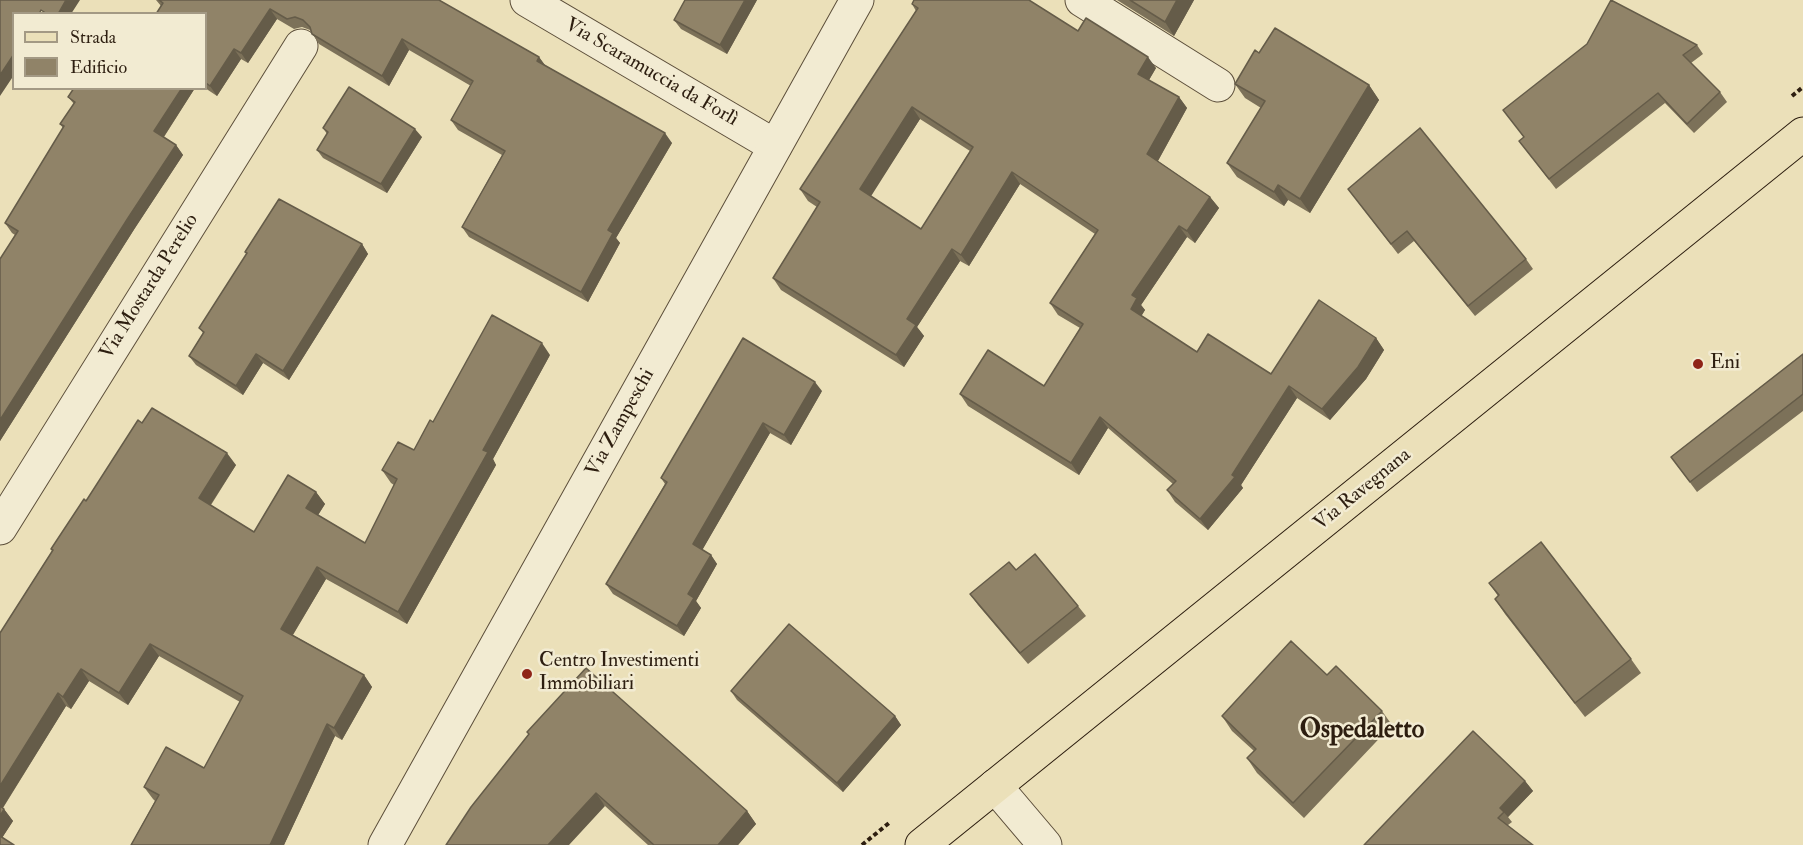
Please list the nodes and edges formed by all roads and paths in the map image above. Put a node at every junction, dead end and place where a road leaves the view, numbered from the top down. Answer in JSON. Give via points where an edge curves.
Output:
{"nodes":[{"id":1,"x":527,"y":0,"type":"edge"},
{"id":2,"x":857,"y":0,"type":"edge"},
{"id":3,"x":1082,"y":0,"type":"edge"},
{"id":4,"x":301,"y":46,"type":"dead end"},
{"id":5,"x":1218,"y":85,"type":"dead end"},
{"id":6,"x":1803,"y":134,"type":"edge"},
{"id":7,"x":775,"y":146,"type":"junction"},
{"id":8,"x":0,"y":528,"type":"edge"},
{"id":9,"x":995,"y":786,"type":"junction"},
{"id":10,"x":385,"y":845,"type":"edge"},
{"id":11,"x":922,"y":845,"type":"edge"},
{"id":12,"x":1045,"y":845,"type":"edge"}],
"edges":[{"from":1,"to":7,"type":"street","name":"Via Scaramuccia da Forlì"},
{"from":2,"to":7,"type":"street","name":"Via Zampeschi"},
{"from":3,"to":5,"type":"street"},
{"from":4,"to":8,"type":"street","name":"Via Mostarda Perelio"},
{"from":6,"to":9,"type":"main road","name":"Via Ravegnana"},
{"from":7,"to":10,"type":"street","name":"Via Zampeschi"},
{"from":9,"to":11,"type":"main road","name":"Via Ravegnana"},
{"from":9,"to":12,"type":"street"}]}
